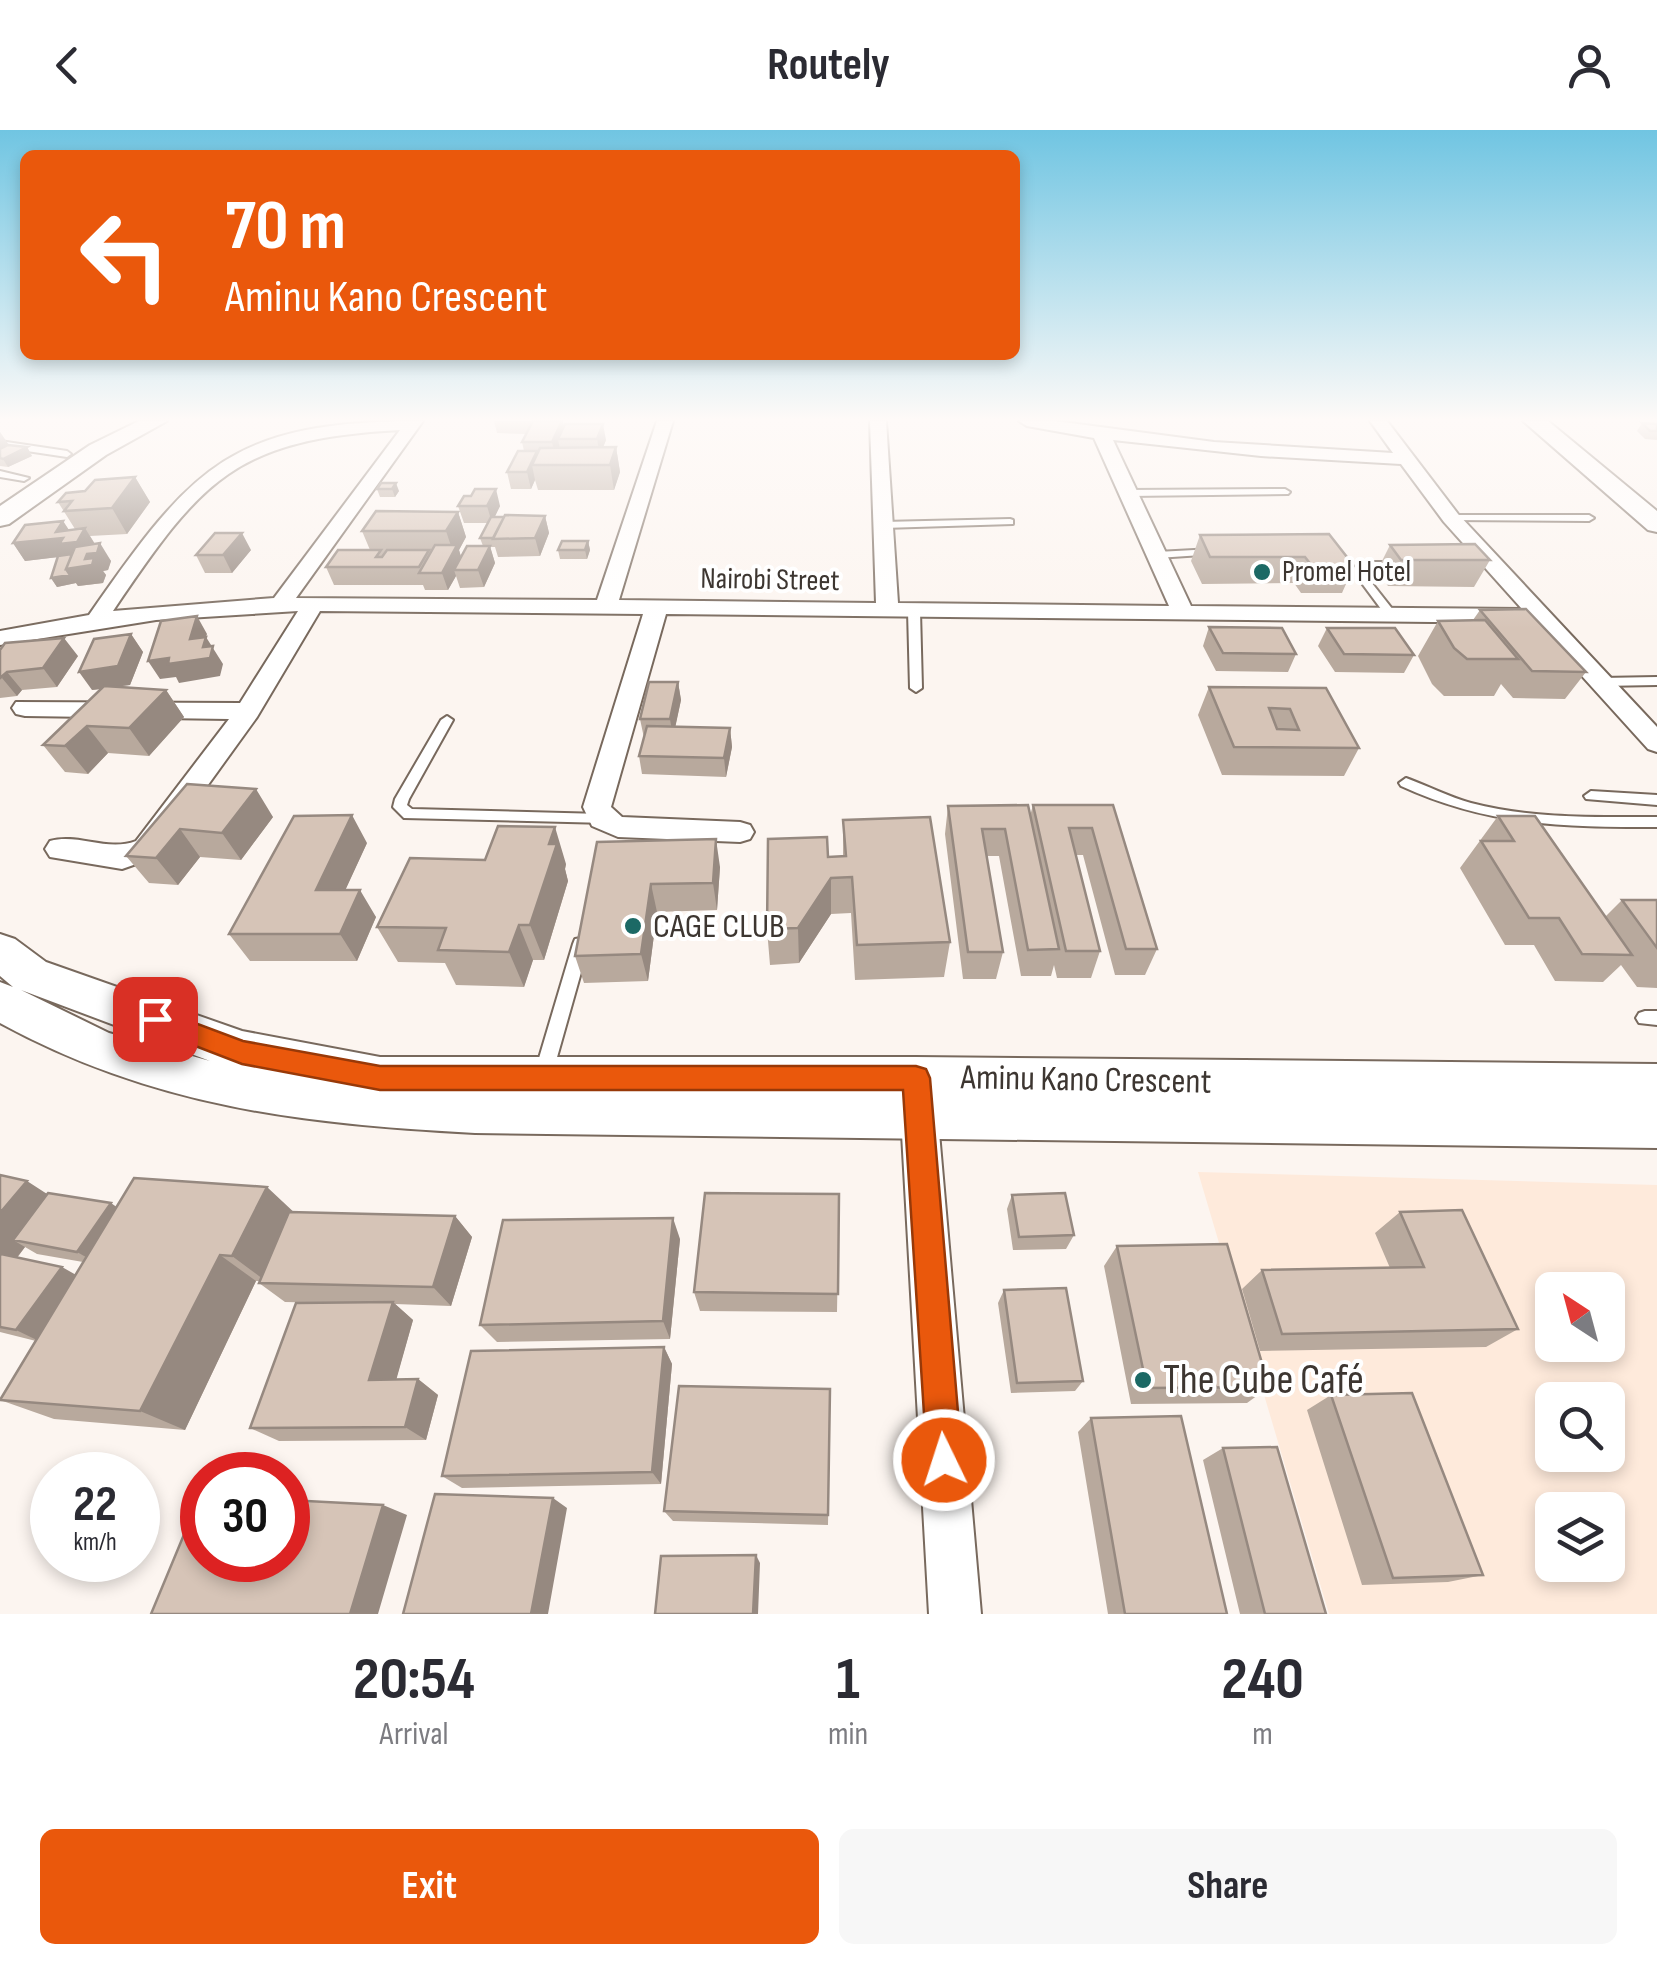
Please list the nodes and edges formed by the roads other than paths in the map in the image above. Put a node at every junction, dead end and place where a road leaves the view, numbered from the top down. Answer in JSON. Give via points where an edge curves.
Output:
{"nodes":[{"id":1,"x":40,"y":490,"type":"edge"},
{"id":2,"x":195,"y":490,"type":"edge"},
{"id":3,"x":364,"y":490,"type":"edge"},
{"id":4,"x":643,"y":490,"type":"edge"},
{"id":5,"x":881,"y":490,"type":"edge"},
{"id":6,"x":1128,"y":490,"type":"edge"},
{"id":7,"x":1429,"y":490,"type":"edge"},
{"id":8,"x":1617,"y":490,"type":"edge"},
{"id":9,"x":1285,"y":492,"type":"dead end"},
{"id":10,"x":1129,"y":493,"type":"junction"},
{"id":11,"x":0,"y":518,"type":"edge"},
{"id":12,"x":1452,"y":518,"type":"junction"},
{"id":13,"x":1588,"y":518,"type":"dead end"},
{"id":14,"x":1010,"y":522,"type":"dead end"},
{"id":15,"x":1657,"y":524,"type":"edge"},
{"id":16,"x":883,"y":525,"type":"junction"},
{"id":17,"x":1228,"y":552,"type":"edge"},
{"id":18,"x":1158,"y":556,"type":"junction"},
{"id":19,"x":1404,"y":564,"type":"edge"},
{"id":20,"x":313,"y":604,"type":"junction"},
{"id":21,"x":280,"y":605,"type":"junction"},
{"id":22,"x":606,"y":608,"type":"junction"},
{"id":23,"x":656,"y":609,"type":"junction"},
{"id":24,"x":887,"y":611,"type":"junction"},
{"id":25,"x":914,"y":612,"type":"junction"},
{"id":26,"x":1184,"y":614,"type":"junction"},
{"id":27,"x":1391,"y":615,"type":"junction"},
{"id":28,"x":1542,"y":616,"type":"junction"},
{"id":29,"x":97,"y":619,"type":"junction"},
{"id":30,"x":0,"y":638,"type":"edge"},
{"id":31,"x":1601,"y":682,"type":"junction"},
{"id":32,"x":1657,"y":682,"type":"edge"},
{"id":33,"x":916,"y":688,"type":"dead end"},
{"id":34,"x":25,"y":708,"type":"dead end"},
{"id":35,"x":248,"y":711,"type":"junction"},
{"id":36,"x":446,"y":720,"type":"dead end"},
{"id":37,"x":1657,"y":743,"type":"edge"},
{"id":38,"x":1406,"y":783,"type":"dead end"},
{"id":39,"x":1591,"y":796,"type":"dead end"},
{"id":40,"x":1657,"y":800,"type":"edge"},
{"id":41,"x":602,"y":819,"type":"junction"},
{"id":42,"x":1657,"y":822,"type":"edge"},
{"id":43,"x":740,"y":832,"type":"dead end"},
{"id":44,"x":60,"y":849,"type":"dead end"},
{"id":45,"x":589,"y":917,"type":"edge"},
{"id":46,"x":0,"y":951,"type":"edge"},
{"id":47,"x":0,"y":1001,"type":"edge"},
{"id":48,"x":542,"y":1079,"type":"junction"},
{"id":49,"x":1657,"y":1086,"type":"edge"},
{"id":50,"x":918,"y":1096,"type":"junction"},
{"id":51,"x":1657,"y":1126,"type":"edge"},
{"id":52,"x":956,"y":1614,"type":"edge"}],
"edges":[{"from":1,"to":11,"type":"street"},
{"from":2,"to":29,"type":"street","via":[[170,514]]},
{"from":3,"to":21,"type":"street"},
{"from":4,"to":22,"type":"street"},
{"from":5,"to":16,"type":"street"},
{"from":6,"to":10,"type":"street"},
{"from":7,"to":12,"type":"street"},
{"from":8,"to":15,"type":"street"},
{"from":9,"to":10,"type":"lane"},
{"from":10,"to":18,"type":"street"},
{"from":12,"to":13,"type":"lane"},
{"from":12,"to":28,"type":"street"},
{"from":14,"to":16,"type":"lane"},
{"from":16,"to":24,"type":"street"},
{"from":17,"to":18,"type":"lane"},
{"from":18,"to":26,"type":"street"},
{"from":19,"to":27,"type":"lane","via":[[1363,571]]},
{"from":20,"to":21,"type":"street","name":"Nairobi Street"},
{"from":20,"to":22,"type":"street","name":"Nairobi Street"},
{"from":20,"to":35,"type":"street"},
{"from":21,"to":29,"type":"street","name":"Nairobi Street"},
{"from":22,"to":23,"type":"street","name":"Nairobi Street"},
{"from":23,"to":24,"type":"street","name":"Nairobi Street"},
{"from":23,"to":41,"type":"street","via":[[601,787]]},
{"from":24,"to":25,"type":"street","name":"Nairobi Street"},
{"from":25,"to":26,"type":"street","name":"Nairobi Street"},
{"from":25,"to":33,"type":"lane"},
{"from":26,"to":27,"type":"street","name":"Nairobi Street"},
{"from":27,"to":28,"type":"street","name":"Nairobi Street"},
{"from":28,"to":31,"type":"street"},
{"from":29,"to":30,"type":"street","name":"Nairobi Street"},
{"from":31,"to":32,"type":"lane"},
{"from":31,"to":37,"type":"street"},
{"from":34,"to":35,"type":"street"},
{"from":35,"to":44,"type":"street","via":[[146,849],[122,858]]},
{"from":36,"to":41,"type":"lane","via":[[402,799],[400,807],[409,814]]},
{"from":38,"to":42,"type":"lane","via":[[1442,802],[1528,821]]},
{"from":39,"to":40,"type":"lane"},
{"from":41,"to":43,"type":"street","via":[[618,827]]},
{"from":45,"to":48,"type":"lane"},
{"from":46,"to":48,"type":"street","name":"Aminu Kano Crescent","via":[[30,974],[242,1052],[380,1078]]},
{"from":47,"to":50,"type":"street","via":[[102,1052],[211,1084],[337,1103],[475,1110]]},
{"from":48,"to":50,"type":"street","name":"Aminu Kano Crescent"},
{"from":49,"to":50,"type":"street","name":"Aminu Kano Crescent"},
{"from":50,"to":51,"type":"street"},
{"from":50,"to":52,"type":"street"}]}
